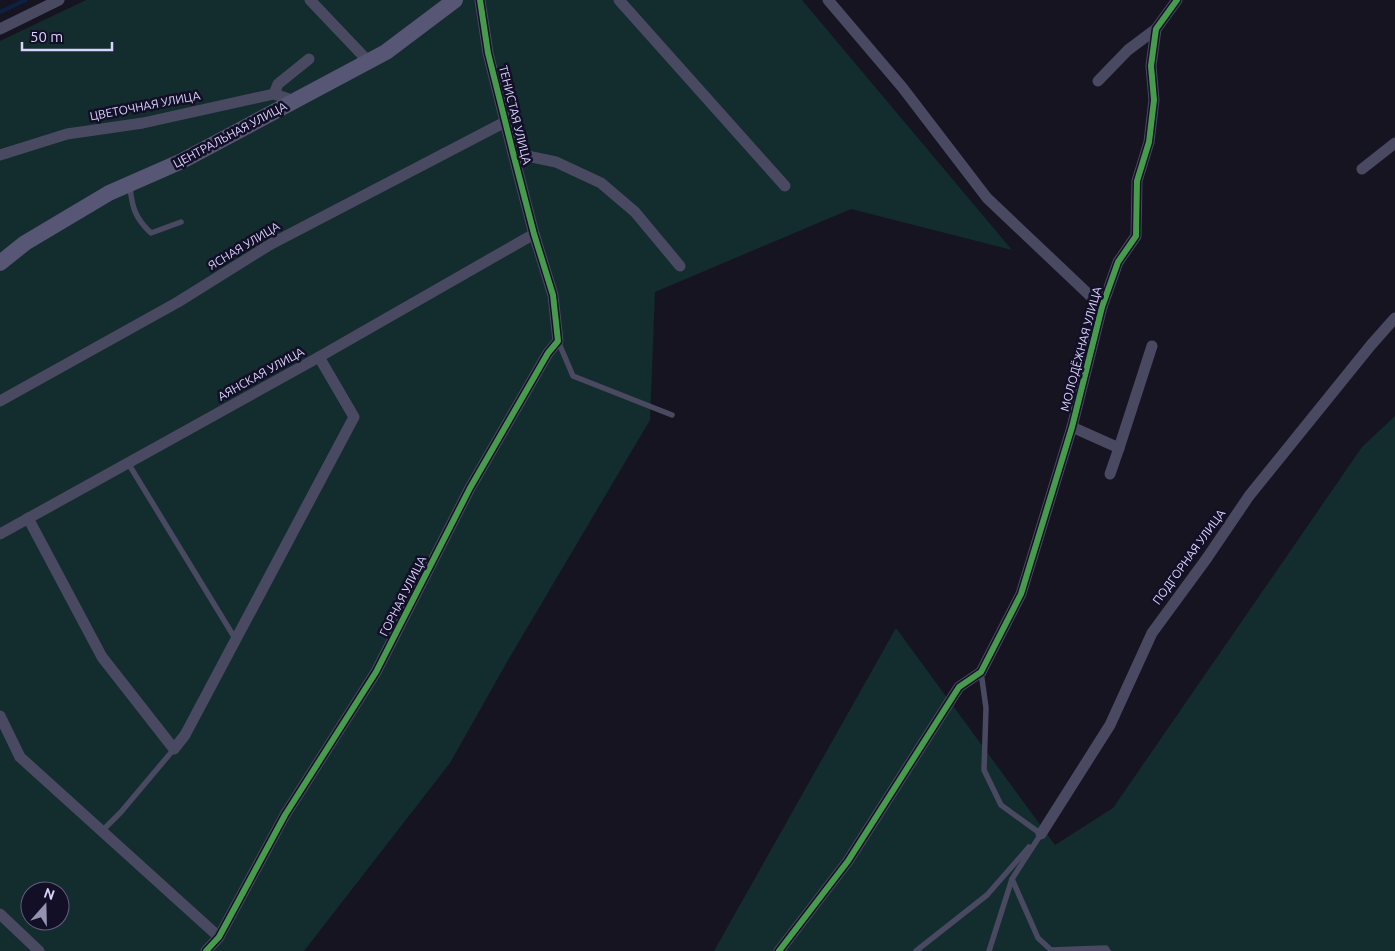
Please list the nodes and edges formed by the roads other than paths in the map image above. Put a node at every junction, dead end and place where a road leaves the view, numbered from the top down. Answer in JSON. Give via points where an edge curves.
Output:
{"nodes":[{"id":1,"x":59,"y":0,"type":"edge"},
{"id":2,"x":310,"y":0,"type":"edge"},
{"id":3,"x":455,"y":0,"type":"edge"},
{"id":4,"x":480,"y":0,"type":"edge"},
{"id":5,"x":619,"y":0,"type":"edge"},
{"id":6,"x":828,"y":0,"type":"edge"},
{"id":7,"x":1177,"y":0,"type":"edge"},
{"id":8,"x":0,"y":29,"type":"edge"},
{"id":9,"x":1156,"y":29,"type":"junction"},
{"id":10,"x":309,"y":59,"type":"dead end"},
{"id":11,"x":368,"y":61,"type":"junction"},
{"id":12,"x":1098,"y":81,"type":"dead end"},
{"id":13,"x":274,"y":94,"type":"junction"},
{"id":14,"x":295,"y":101,"type":"junction"},
{"id":15,"x":505,"y":122,"type":"junction"},
{"id":16,"x":1395,"y":143,"type":"edge"},
{"id":17,"x":513,"y":153,"type":"junction"},
{"id":18,"x":0,"y":155,"type":"edge"},
{"id":19,"x":1362,"y":170,"type":"dead end"},
{"id":20,"x":129,"y":184,"type":"junction"},
{"id":21,"x":785,"y":186,"type":"dead end"},
{"id":22,"x":181,"y":222,"type":"dead end"},
{"id":23,"x":534,"y":234,"type":"junction"},
{"id":24,"x":0,"y":263,"type":"edge"},
{"id":25,"x":680,"y":266,"type":"dead end"},
{"id":26,"x":1102,"y":308,"type":"junction"},
{"id":27,"x":1395,"y":318,"type":"edge"},
{"id":28,"x":558,"y":341,"type":"junction"},
{"id":29,"x":1152,"y":346,"type":"dead end"},
{"id":30,"x":319,"y":358,"type":"junction"},
{"id":31,"x":0,"y":400,"type":"edge"},
{"id":32,"x":672,"y":415,"type":"dead end"},
{"id":33,"x":1072,"y":427,"type":"junction"},
{"id":34,"x":1119,"y":448,"type":"junction"},
{"id":35,"x":128,"y":463,"type":"junction"},
{"id":36,"x":1110,"y":474,"type":"dead end"},
{"id":37,"x":28,"y":518,"type":"junction"},
{"id":38,"x":0,"y":534,"type":"edge"},
{"id":39,"x":236,"y":640,"type":"junction"},
{"id":40,"x":981,"y":672,"type":"junction"},
{"id":41,"x":0,"y":716,"type":"edge"},
{"id":42,"x":174,"y":749,"type":"junction"},
{"id":43,"x":102,"y":831,"type":"junction"},
{"id":44,"x":1041,"y":834,"type":"junction"},
{"id":45,"x":1012,"y":879,"type":"junction"},
{"id":46,"x":0,"y":914,"type":"edge"},
{"id":47,"x":219,"y":937,"type":"junction"},
{"id":48,"x":39,"y":951,"type":"edge"},
{"id":49,"x":206,"y":951,"type":"edge"},
{"id":50,"x":779,"y":951,"type":"edge"},
{"id":51,"x":916,"y":951,"type":"edge"},
{"id":52,"x":989,"y":951,"type":"edge"},
{"id":53,"x":1108,"y":951,"type":"edge"}],
"edges":[{"from":1,"to":8,"type":"street"},
{"from":2,"to":11,"type":"street"},
{"from":3,"to":11,"type":"main road","name":"ЦЕНТРАЛЬНАЯ УЛИЦА","via":[[386,52]]},
{"from":4,"to":15,"type":"street","name":"ТЕНИСТАЯ УЛИЦА","via":[[488,52]]},
{"from":5,"to":21,"type":"street"},
{"from":6,"to":26,"type":"street","via":[[902,87],[987,198]]},
{"from":7,"to":9,"type":"street","name":"МОЛОДЁЖНАЯ УЛИЦА"},
{"from":9,"to":12,"type":"street","via":[[1128,50]]},
{"from":9,"to":26,"type":"street","name":"МОЛОДЁЖНАЯ УЛИЦА","via":[[1150,66],[1154,100],[1149,142],[1138,181],[1136,236],[1118,262]]},
{"from":10,"to":13,"type":"street","via":[[278,84]]},
{"from":11,"to":14,"type":"main road","name":"ЦЕНТРАЛЬНАЯ УЛИЦА"},
{"from":13,"to":14,"type":"street"},
{"from":13,"to":18,"type":"street","name":"ЦВЕТОЧНАЯ УЛИЦА","via":[[143,123],[67,134]]},
{"from":14,"to":20,"type":"main road","name":"ЦЕНТРАЛЬНАЯ УЛИЦА","via":[[182,161]]},
{"from":15,"to":17,"type":"street","name":"ТЕНИСТАЯ УЛИЦА"},
{"from":15,"to":31,"type":"street","name":"ЯСНАЯ УЛИЦА","via":[[271,244],[178,302]]},
{"from":16,"to":19,"type":"street"},
{"from":17,"to":23,"type":"street","name":"ТЕНИСТАЯ УЛИЦА"},
{"from":17,"to":25,"type":"street","via":[[556,162],[601,183],[635,212]]},
{"from":20,"to":22,"type":"lane","via":[[132,207],[151,233]]},
{"from":20,"to":24,"type":"main road","name":"ЦЕНТРАЛЬНАЯ УЛИЦА","via":[[25,243]]},
{"from":23,"to":28,"type":"street","via":[[553,295]]},
{"from":23,"to":30,"type":"street","name":"АЯНСКАЯ УЛИЦА"},
{"from":26,"to":33,"type":"street","name":"МОЛОДЁЖНАЯ УЛИЦА"},
{"from":27,"to":44,"type":"street","name":"ПОДГОРНАЯ УЛИЦА","via":[[1249,496],[1152,633],[1110,725]]},
{"from":28,"to":32,"type":"lane","via":[[573,376]]},
{"from":28,"to":47,"type":"street","name":"ГОРНАЯ УЛИЦА","via":[[470,488],[376,672],[284,815]]},
{"from":29,"to":34,"type":"street"},
{"from":30,"to":35,"type":"street","name":"АЯНСКАЯ УЛИЦА"},
{"from":30,"to":39,"type":"street","via":[[354,417]]},
{"from":33,"to":34,"type":"street"},
{"from":33,"to":40,"type":"street","name":"МОЛОДЁЖНАЯ УЛИЦА","via":[[1021,594]]},
{"from":34,"to":36,"type":"street"},
{"from":35,"to":37,"type":"street","name":"АЯНСКАЯ УЛИЦА"},
{"from":35,"to":39,"type":"lane"},
{"from":37,"to":38,"type":"street","name":"АЯНСКАЯ УЛИЦА"},
{"from":37,"to":42,"type":"street","via":[[102,657]]},
{"from":39,"to":42,"type":"street","via":[[185,735]]},
{"from":40,"to":44,"type":"lane","via":[[986,708],[984,770],[1000,805]]},
{"from":40,"to":50,"type":"street","via":[[959,687],[848,861]]},
{"from":41,"to":43,"type":"street","via":[[20,757]]},
{"from":42,"to":43,"type":"lane"},
{"from":43,"to":47,"type":"street"},
{"from":44,"to":45,"type":"lane"},
{"from":44,"to":51,"type":"lane","via":[[987,895]]},
{"from":45,"to":52,"type":"lane"},
{"from":45,"to":53,"type":"lane","via":[[1038,938],[1051,950],[1106,948]]},
{"from":46,"to":48,"type":"street"},
{"from":47,"to":49,"type":"street","name":"ГОРНАЯ УЛИЦА"}]}
